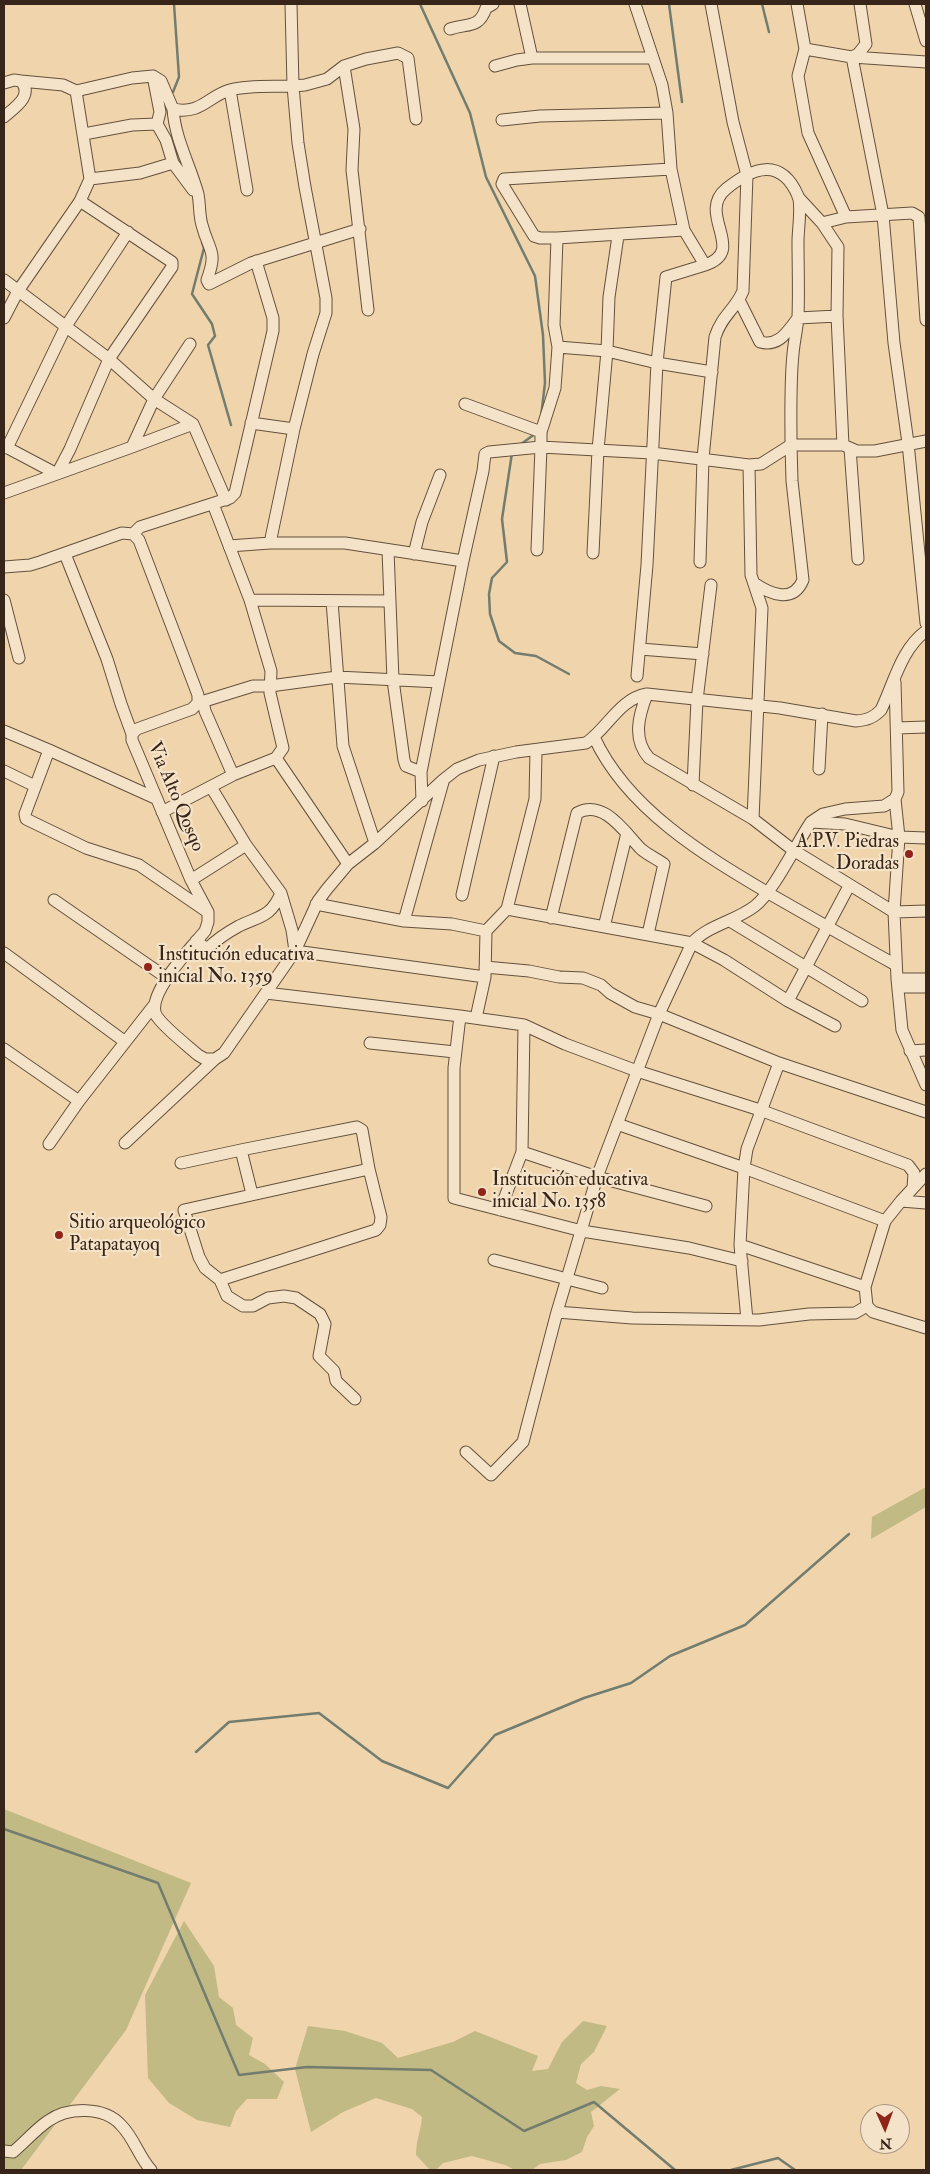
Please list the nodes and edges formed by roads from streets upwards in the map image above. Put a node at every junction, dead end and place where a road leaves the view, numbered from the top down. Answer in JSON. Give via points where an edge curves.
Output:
{"nodes":[{"id":1,"x":291,"y":4,"type":"edge"},
{"id":2,"x":493,"y":4,"type":"edge"},
{"id":3,"x":520,"y":4,"type":"edge"},
{"id":4,"x":635,"y":4,"type":"edge"},
{"id":5,"x":711,"y":4,"type":"edge"},
{"id":6,"x":797,"y":4,"type":"edge"},
{"id":7,"x":860,"y":4,"type":"edge"},
{"id":8,"x":915,"y":4,"type":"edge"},
{"id":9,"x":450,"y":29,"type":"dead end"},
{"id":10,"x":926,"y":41,"type":"edge"},
{"id":11,"x":805,"y":49,"type":"junction"},
{"id":12,"x":852,"y":57,"type":"junction"},
{"id":13,"x":532,"y":58,"type":"junction"},
{"id":14,"x":652,"y":58,"type":"junction"},
{"id":15,"x":926,"y":62,"type":"edge"},
{"id":16,"x":344,"y":66,"type":"junction"},
{"id":17,"x":495,"y":66,"type":"dead end"},
{"id":18,"x":153,"y":76,"type":"junction"},
{"id":19,"x":21,"y":81,"type":"junction"},
{"id":20,"x":4,"y":83,"type":"edge"},
{"id":21,"x":293,"y":86,"type":"junction"},
{"id":22,"x":230,"y":90,"type":"junction"},
{"id":23,"x":76,"y":91,"type":"junction"},
{"id":24,"x":173,"y":109,"type":"junction"},
{"id":25,"x":667,"y":113,"type":"junction"},
{"id":26,"x":4,"y":117,"type":"edge"},
{"id":27,"x":416,"y":119,"type":"dead end"},
{"id":28,"x":502,"y":120,"type":"dead end"},
{"id":29,"x":157,"y":124,"type":"junction"},
{"id":30,"x":84,"y":134,"type":"junction"},
{"id":31,"x":172,"y":163,"type":"junction"},
{"id":32,"x":671,"y":169,"type":"junction"},
{"id":33,"x":747,"y":175,"type":"junction"},
{"id":34,"x":90,"y":178,"type":"junction"},
{"id":35,"x":247,"y":190,"type":"dead end"},
{"id":36,"x":198,"y":195,"type":"junction"},
{"id":37,"x":798,"y":197,"type":"junction"},
{"id":38,"x":80,"y":201,"type":"junction"},
{"id":39,"x":883,"y":215,"type":"junction"},
{"id":40,"x":846,"y":217,"type":"junction"},
{"id":41,"x":822,"y":223,"type":"junction"},
{"id":42,"x":360,"y":229,"type":"junction"},
{"id":43,"x":684,"y":230,"type":"junction"},
{"id":44,"x":128,"y":232,"type":"junction"},
{"id":45,"x":618,"y":236,"type":"junction"},
{"id":46,"x":557,"y":238,"type":"junction"},
{"id":47,"x":316,"y":242,"type":"junction"},
{"id":48,"x":256,"y":261,"type":"junction"},
{"id":49,"x":705,"y":265,"type":"junction"},
{"id":50,"x":4,"y":280,"type":"edge"},
{"id":51,"x":18,"y":291,"type":"junction"},
{"id":52,"x":739,"y":300,"type":"junction"},
{"id":53,"x":368,"y":310,"type":"dead end"},
{"id":54,"x":837,"y":316,"type":"junction"},
{"id":55,"x":4,"y":318,"type":"edge"},
{"id":56,"x":798,"y":318,"type":"junction"},
{"id":57,"x":926,"y":320,"type":"edge"},
{"id":58,"x":66,"y":326,"type":"junction"},
{"id":59,"x":190,"y":344,"type":"dead end"},
{"id":60,"x":558,"y":348,"type":"junction"},
{"id":61,"x":607,"y":351,"type":"junction"},
{"id":62,"x":109,"y":359,"type":"junction"},
{"id":63,"x":657,"y":364,"type":"junction"},
{"id":64,"x":712,"y":372,"type":"junction"},
{"id":65,"x":154,"y":399,"type":"junction"},
{"id":66,"x":466,"y":404,"type":"dead end"},
{"id":67,"x":252,"y":423,"type":"junction"},
{"id":68,"x":193,"y":424,"type":"junction"},
{"id":69,"x":294,"y":429,"type":"junction"},
{"id":70,"x":541,"y":432,"type":"junction"},
{"id":71,"x":926,"y":441,"type":"edge"},
{"id":72,"x":908,"y":443,"type":"junction"},
{"id":73,"x":791,"y":445,"type":"junction"},
{"id":74,"x":6,"y":447,"type":"edge"},
{"id":75,"x":541,"y":447,"type":"junction"},
{"id":76,"x":846,"y":447,"type":"junction"},
{"id":77,"x":132,"y":448,"type":"junction"},
{"id":78,"x":598,"y":450,"type":"junction"},
{"id":79,"x":652,"y":453,"type":"junction"},
{"id":80,"x":703,"y":458,"type":"junction"},
{"id":81,"x":749,"y":465,"type":"junction"},
{"id":82,"x":56,"y":474,"type":"junction"},
{"id":83,"x":440,"y":475,"type":"dead end"},
{"id":84,"x":4,"y":493,"type":"edge"},
{"id":85,"x":226,"y":500,"type":"junction"},
{"id":86,"x":213,"y":504,"type":"junction"},
{"id":87,"x":133,"y":534,"type":"junction"},
{"id":88,"x":270,"y":543,"type":"junction"},
{"id":89,"x":229,"y":546,"type":"junction"},
{"id":90,"x":388,"y":550,"type":"junction"},
{"id":91,"x":537,"y":550,"type":"dead end"},
{"id":92,"x":593,"y":553,"type":"dead end"},
{"id":93,"x":65,"y":554,"type":"junction"},
{"id":94,"x":414,"y":554,"type":"junction"},
{"id":95,"x":858,"y":559,"type":"dead end"},
{"id":96,"x":463,"y":561,"type":"junction"},
{"id":97,"x":700,"y":562,"type":"dead end"},
{"id":98,"x":4,"y":567,"type":"edge"},
{"id":99,"x":754,"y":583,"type":"junction"},
{"id":100,"x":712,"y":585,"type":"dead end"},
{"id":101,"x":4,"y":600,"type":"edge"},
{"id":102,"x":250,"y":600,"type":"junction"},
{"id":103,"x":332,"y":601,"type":"junction"},
{"id":104,"x":390,"y":601,"type":"junction"},
{"id":105,"x":926,"y":623,"type":"edge"},
{"id":106,"x":926,"y":631,"type":"edge"},
{"id":107,"x":640,"y":649,"type":"junction"},
{"id":108,"x":703,"y":654,"type":"junction"},
{"id":109,"x":19,"y":658,"type":"dead end"},
{"id":110,"x":637,"y":676,"type":"dead end"},
{"id":111,"x":337,"y":677,"type":"junction"},
{"id":112,"x":393,"y":680,"type":"junction"},
{"id":113,"x":895,"y":681,"type":"junction"},
{"id":114,"x":439,"y":682,"type":"junction"},
{"id":115,"x":270,"y":686,"type":"junction"},
{"id":116,"x":648,"y":694,"type":"junction"},
{"id":117,"x":697,"y":700,"type":"junction"},
{"id":118,"x":200,"y":702,"type":"junction"},
{"id":119,"x":758,"y":706,"type":"junction"},
{"id":120,"x":822,"y":714,"type":"junction"},
{"id":121,"x":926,"y":727,"type":"edge"},
{"id":122,"x":897,"y":728,"type":"junction"},
{"id":123,"x":4,"y":731,"type":"edge"},
{"id":124,"x":132,"y":734,"type":"junction"},
{"id":125,"x":594,"y":737,"type":"junction"},
{"id":126,"x":49,"y":750,"type":"junction"},
{"id":127,"x":536,"y":750,"type":"junction"},
{"id":128,"x":494,"y":756,"type":"junction"},
{"id":129,"x":276,"y":758,"type":"junction"},
{"id":130,"x":819,"y":769,"type":"dead end"},
{"id":131,"x":4,"y":771,"type":"edge"},
{"id":132,"x":421,"y":772,"type":"junction"},
{"id":133,"x":233,"y":775,"type":"junction"},
{"id":134,"x":443,"y":780,"type":"junction"},
{"id":135,"x":693,"y":785,"type":"junction"},
{"id":136,"x":36,"y":786,"type":"junction"},
{"id":137,"x":211,"y":787,"type":"junction"},
{"id":138,"x":156,"y":798,"type":"junction"},
{"id":139,"x":895,"y":799,"type":"junction"},
{"id":140,"x":422,"y":800,"type":"junction"},
{"id":141,"x":162,"y":812,"type":"junction"},
{"id":142,"x":753,"y":819,"type":"junction"},
{"id":143,"x":810,"y":822,"type":"junction"},
{"id":144,"x":627,"y":833,"type":"junction"},
{"id":145,"x":898,"y":837,"type":"junction"},
{"id":146,"x":926,"y":838,"type":"edge"},
{"id":147,"x":375,"y":843,"type":"junction"},
{"id":148,"x":246,"y":845,"type":"junction"},
{"id":149,"x":793,"y":850,"type":"junction"},
{"id":150,"x":348,"y":864,"type":"junction"},
{"id":151,"x":191,"y":880,"type":"junction"},
{"id":152,"x":849,"y":886,"type":"junction"},
{"id":153,"x":768,"y":892,"type":"junction"},
{"id":154,"x":281,"y":893,"type":"junction"},
{"id":155,"x":462,"y":895,"type":"dead end"},
{"id":156,"x":54,"y":900,"type":"dead end"},
{"id":157,"x":316,"y":904,"type":"junction"},
{"id":158,"x":507,"y":908,"type":"junction"},
{"id":159,"x":208,"y":912,"type":"junction"},
{"id":160,"x":894,"y":912,"type":"junction"},
{"id":161,"x":926,"y":912,"type":"edge"},
{"id":162,"x":551,"y":918,"type":"junction"},
{"id":163,"x":404,"y":921,"type":"junction"},
{"id":164,"x":730,"y":921,"type":"junction"},
{"id":165,"x":604,"y":927,"type":"junction"},
{"id":166,"x":828,"y":928,"type":"junction"},
{"id":167,"x":486,"y":931,"type":"junction"},
{"id":168,"x":648,"y":934,"type":"junction"},
{"id":169,"x":196,"y":942,"type":"junction"},
{"id":170,"x":692,"y":943,"type":"junction"},
{"id":171,"x":295,"y":951,"type":"junction"},
{"id":172,"x":4,"y":953,"type":"edge"},
{"id":173,"x":896,"y":964,"type":"junction"},
{"id":174,"x":805,"y":967,"type":"junction"},
{"id":175,"x":485,"y":972,"type":"junction"},
{"id":176,"x":167,"y":978,"type":"junction"},
{"id":177,"x":926,"y":979,"type":"edge"},
{"id":178,"x":897,"y":983,"type":"junction"},
{"id":179,"x":926,"y":987,"type":"edge"},
{"id":180,"x":266,"y":994,"type":"junction"},
{"id":181,"x":788,"y":1001,"type":"junction"},
{"id":182,"x":862,"y":1001,"type":"dead end"},
{"id":183,"x":154,"y":1004,"type":"junction"},
{"id":184,"x":658,"y":1014,"type":"junction"},
{"id":185,"x":460,"y":1016,"type":"junction"},
{"id":186,"x":476,"y":1018,"type":"junction"},
{"id":187,"x":524,"y":1025,"type":"junction"},
{"id":188,"x":835,"y":1026,"type":"dead end"},
{"id":189,"x":124,"y":1041,"type":"junction"},
{"id":190,"x":370,"y":1044,"type":"dead end"},
{"id":191,"x":4,"y":1049,"type":"edge"},
{"id":192,"x":910,"y":1050,"type":"junction"},
{"id":193,"x":926,"y":1050,"type":"edge"},
{"id":194,"x":455,"y":1052,"type":"junction"},
{"id":195,"x":215,"y":1059,"type":"junction"},
{"id":196,"x":779,"y":1063,"type":"junction"},
{"id":197,"x":637,"y":1072,"type":"junction"},
{"id":198,"x":926,"y":1085,"type":"edge"},
{"id":199,"x":79,"y":1101,"type":"junction"},
{"id":200,"x":760,"y":1110,"type":"junction"},
{"id":201,"x":926,"y":1112,"type":"edge"},
{"id":202,"x":617,"y":1124,"type":"junction"},
{"id":203,"x":125,"y":1143,"type":"dead end"},
{"id":204,"x":50,"y":1144,"type":"dead end"},
{"id":205,"x":241,"y":1150,"type":"junction"},
{"id":206,"x":522,"y":1152,"type":"junction"},
{"id":207,"x":181,"y":1164,"type":"dead end"},
{"id":208,"x":744,"y":1168,"type":"junction"},
{"id":209,"x":369,"y":1169,"type":"junction"},
{"id":210,"x":926,"y":1174,"type":"edge"},
{"id":211,"x":597,"y":1177,"type":"junction"},
{"id":212,"x":913,"y":1188,"type":"junction"},
{"id":213,"x":252,"y":1194,"type":"junction"},
{"id":214,"x":901,"y":1201,"type":"junction"},
{"id":215,"x":926,"y":1203,"type":"edge"},
{"id":216,"x":706,"y":1206,"type":"dead end"},
{"id":217,"x":500,"y":1210,"type":"junction"},
{"id":218,"x":885,"y":1221,"type":"junction"},
{"id":219,"x":582,"y":1231,"type":"junction"},
{"id":220,"x":740,"y":1245,"type":"junction"},
{"id":221,"x":494,"y":1260,"type":"dead end"},
{"id":222,"x":742,"y":1261,"type":"junction"},
{"id":223,"x":567,"y":1279,"type":"junction"},
{"id":224,"x":220,"y":1280,"type":"junction"},
{"id":225,"x":864,"y":1287,"type":"junction"},
{"id":226,"x":602,"y":1288,"type":"dead end"},
{"id":227,"x":866,"y":1306,"type":"junction"},
{"id":228,"x":557,"y":1312,"type":"junction"},
{"id":229,"x":747,"y":1320,"type":"junction"},
{"id":230,"x":926,"y":1328,"type":"edge"},
{"id":231,"x":355,"y":1399,"type":"dead end"},
{"id":232,"x":466,"y":1452,"type":"dead end"},
{"id":233,"x":4,"y":2151,"type":"edge"},
{"id":234,"x":151,"y":2170,"type":"edge"}],
"edges":[{"from":1,"to":21,"type":"street"},
{"from":2,"to":9,"type":"street","via":[[486,8],[483,18],[477,23]]},
{"from":3,"to":13,"type":"street"},
{"from":4,"to":14,"type":"street"},
{"from":5,"to":33,"type":"street","via":[[732,122]]},
{"from":6,"to":11,"type":"street"},
{"from":7,"to":12,"type":"street","via":[[866,44]]},
{"from":8,"to":10,"type":"street"},
{"from":11,"to":12,"type":"street"},
{"from":11,"to":40,"type":"street","via":[[798,76],[808,133]]},
{"from":12,"to":15,"type":"street"},
{"from":12,"to":39,"type":"street"},
{"from":13,"to":14,"type":"street"},
{"from":13,"to":17,"type":"street"},
{"from":14,"to":25,"type":"street","via":[[662,85]]},
{"from":16,"to":21,"type":"street","via":[[327,78]]},
{"from":16,"to":27,"type":"street","via":[[398,52],[406,55]]},
{"from":16,"to":42,"type":"street","via":[[354,129],[352,170]]},
{"from":18,"to":23,"type":"street"},
{"from":18,"to":24,"type":"street","via":[[161,81]]},
{"from":18,"to":29,"type":"street","via":[[160,112]]},
{"from":19,"to":20,"type":"street"},
{"from":19,"to":23,"type":"street","via":[[63,85]]},
{"from":19,"to":26,"type":"street","via":[[25,88],[23,100]]},
{"from":21,"to":22,"type":"street"},
{"from":21,"to":47,"type":"street","via":[[299,152]]},
{"from":22,"to":24,"type":"street","via":[[190,111]]},
{"from":22,"to":35,"type":"street"},
{"from":23,"to":30,"type":"street"},
{"from":24,"to":36,"type":"street","via":[[174,123]]},
{"from":25,"to":28,"type":"street"},
{"from":25,"to":32,"type":"street"},
{"from":29,"to":30,"type":"street"},
{"from":29,"to":31,"type":"street","via":[[166,140]]},
{"from":30,"to":34,"type":"street"},
{"from":31,"to":34,"type":"street","via":[[140,173]]},
{"from":31,"to":36,"type":"street"},
{"from":32,"to":43,"type":"street"},
{"from":32,"to":46,"type":"street","via":[[504,179],[502,184],[534,236]]},
{"from":33,"to":37,"type":"street","via":[[759,169],[780,171]]},
{"from":33,"to":49,"type":"street","via":[[716,200],[714,210],[724,247],[714,262]]},
{"from":33,"to":52,"type":"street","via":[[743,291]]},
{"from":34,"to":38,"type":"street"},
{"from":36,"to":48,"type":"street","via":[[202,226],[213,254],[208,282],[211,284]]},
{"from":37,"to":41,"type":"street"},
{"from":37,"to":56,"type":"street"},
{"from":38,"to":44,"type":"street"},
{"from":38,"to":51,"type":"street"},
{"from":39,"to":40,"type":"street"},
{"from":39,"to":57,"type":"street","via":[[912,213],[919,217]]},
{"from":39,"to":72,"type":"street","via":[[893,334]]},
{"from":40,"to":41,"type":"street"},
{"from":41,"to":54,"type":"street","via":[[838,247]]},
{"from":42,"to":47,"type":"street"},
{"from":42,"to":53,"type":"street"},
{"from":43,"to":45,"type":"street"},
{"from":43,"to":49,"type":"street"},
{"from":44,"to":58,"type":"street"},
{"from":44,"to":62,"type":"street","via":[[172,262],[172,267]]},
{"from":45,"to":46,"type":"street"},
{"from":45,"to":61,"type":"street","via":[[609,296]]},
{"from":46,"to":60,"type":"street","via":[[554,325]]},
{"from":47,"to":48,"type":"street"},
{"from":47,"to":69,"type":"street","via":[[326,313]]},
{"from":48,"to":67,"type":"street","via":[[273,331]]},
{"from":49,"to":63,"type":"street","via":[[666,277]]},
{"from":50,"to":51,"type":"street"},
{"from":51,"to":55,"type":"street"},
{"from":51,"to":58,"type":"street"},
{"from":52,"to":56,"type":"street","via":[[760,342],[779,341]]},
{"from":52,"to":64,"type":"street","via":[[720,322],[715,336]]},
{"from":54,"to":56,"type":"street"},
{"from":54,"to":76,"type":"street"},
{"from":56,"to":73,"type":"street","via":[[793,355]]},
{"from":58,"to":62,"type":"street"},
{"from":58,"to":74,"type":"street"},
{"from":59,"to":65,"type":"street"},
{"from":60,"to":61,"type":"street"},
{"from":60,"to":70,"type":"street","via":[[555,388]]},
{"from":61,"to":63,"type":"street"},
{"from":61,"to":78,"type":"street"},
{"from":62,"to":65,"type":"street"},
{"from":62,"to":82,"type":"street"},
{"from":63,"to":64,"type":"street"},
{"from":63,"to":79,"type":"street"},
{"from":64,"to":80,"type":"street"},
{"from":65,"to":68,"type":"street"},
{"from":65,"to":77,"type":"street"},
{"from":66,"to":70,"type":"street"},
{"from":67,"to":69,"type":"street"},
{"from":67,"to":85,"type":"street","via":[[236,493]]},
{"from":68,"to":77,"type":"street"},
{"from":68,"to":85,"type":"street"},
{"from":69,"to":88,"type":"street"},
{"from":70,"to":75,"type":"street"},
{"from":71,"to":72,"type":"street"},
{"from":72,"to":76,"type":"street","via":[[875,451]]},
{"from":72,"to":105,"type":"street"},
{"from":73,"to":76,"type":"street"},
{"from":73,"to":81,"type":"street","via":[[761,464]]},
{"from":73,"to":99,"type":"street","via":[[803,580],[800,587],[784,596],[775,595]]},
{"from":74,"to":82,"type":"street"},
{"from":75,"to":78,"type":"street"},
{"from":75,"to":91,"type":"street"},
{"from":75,"to":96,"type":"street","via":[[485,454]]},
{"from":76,"to":95,"type":"street"},
{"from":77,"to":82,"type":"street"},
{"from":78,"to":79,"type":"street"},
{"from":78,"to":92,"type":"street"},
{"from":79,"to":80,"type":"street"},
{"from":79,"to":107,"type":"street"},
{"from":80,"to":81,"type":"street"},
{"from":80,"to":97,"type":"street"},
{"from":81,"to":99,"type":"street","via":[[751,575]]},
{"from":82,"to":84,"type":"street"},
{"from":83,"to":94,"type":"street"},
{"from":85,"to":86,"type":"street"},
{"from":86,"to":87,"type":"street","via":[[140,527]]},
{"from":86,"to":89,"type":"street"},
{"from":87,"to":93,"type":"street","via":[[122,534]]},
{"from":87,"to":118,"type":"street","via":[[139,540]]},
{"from":88,"to":89,"type":"street"},
{"from":88,"to":90,"type":"street","via":[[345,544]]},
{"from":89,"to":102,"type":"street"},
{"from":90,"to":94,"type":"street"},
{"from":90,"to":104,"type":"street"},
{"from":93,"to":98,"type":"street","via":[[30,565]]},
{"from":93,"to":124,"type":"street","via":[[107,658]]},
{"from":94,"to":96,"type":"street"},
{"from":96,"to":114,"type":"street"},
{"from":99,"to":119,"type":"street","via":[[762,608]]},
{"from":100,"to":108,"type":"street"},
{"from":101,"to":109,"type":"street"},
{"from":102,"to":103,"type":"street"},
{"from":102,"to":115,"type":"street","via":[[271,671]]},
{"from":103,"to":104,"type":"street"},
{"from":103,"to":111,"type":"street"},
{"from":104,"to":112,"type":"street"},
{"from":106,"to":113,"type":"street","via":[[905,656]]},
{"from":107,"to":108,"type":"street"},
{"from":107,"to":110,"type":"street"},
{"from":108,"to":117,"type":"street"},
{"from":111,"to":112,"type":"street","name":"Via Alto Qosqo"},
{"from":111,"to":115,"type":"street","name":"Via Alto Qosqo"},
{"from":111,"to":147,"type":"street","via":[[343,746]]},
{"from":112,"to":114,"type":"street","name":"Via Alto Qosqo"},
{"from":112,"to":132,"type":"street","via":[[404,760],[406,766]]},
{"from":113,"to":120,"type":"street","via":[[875,717],[856,721]]},
{"from":113,"to":122,"type":"street"},
{"from":114,"to":132,"type":"street"},
{"from":115,"to":118,"type":"street","name":"Via Alto Qosqo","via":[[247,688]]},
{"from":115,"to":129,"type":"street","via":[[283,748]]},
{"from":116,"to":117,"type":"street"},
{"from":116,"to":125,"type":"street","via":[[631,699]]},
{"from":116,"to":135,"type":"street","via":[[639,725],[639,743],[643,752]]},
{"from":117,"to":119,"type":"street"},
{"from":117,"to":135,"type":"street"},
{"from":118,"to":124,"type":"street","name":"Via Alto Qosqo","via":[[192,709],[137,729]]},
{"from":118,"to":133,"type":"street"},
{"from":119,"to":120,"type":"street"},
{"from":119,"to":142,"type":"street"},
{"from":120,"to":130,"type":"street"},
{"from":121,"to":122,"type":"street"},
{"from":122,"to":139,"type":"street","via":[[898,792]]},
{"from":123,"to":126,"type":"street"},
{"from":124,"to":138,"type":"street","name":"Via Alto Qosqo"},
{"from":125,"to":127,"type":"street","via":[[578,744]]},
{"from":125,"to":153,"type":"street","via":[[608,765],[658,819],[718,862]]},
{"from":126,"to":136,"type":"street"},
{"from":126,"to":138,"type":"street"},
{"from":127,"to":128,"type":"street"},
{"from":127,"to":158,"type":"street","via":[[535,799]]},
{"from":128,"to":134,"type":"street","via":[[467,764]]},
{"from":128,"to":155,"type":"street"},
{"from":129,"to":133,"type":"street"},
{"from":129,"to":150,"type":"street"},
{"from":131,"to":136,"type":"street"},
{"from":132,"to":140,"type":"street"},
{"from":133,"to":137,"type":"street"},
{"from":134,"to":140,"type":"street"},
{"from":134,"to":163,"type":"street"},
{"from":135,"to":142,"type":"street"},
{"from":136,"to":159,"type":"street","via":[[26,819],[86,848],[140,865]]},
{"from":137,"to":141,"type":"street"},
{"from":137,"to":148,"type":"street"},
{"from":138,"to":141,"type":"street","name":"Via Alto Qosqo"},
{"from":139,"to":143,"type":"street","via":[[884,806],[823,814]]},
{"from":139,"to":145,"type":"street"},
{"from":140,"to":147,"type":"street"},
{"from":141,"to":151,"type":"street","name":"Via Alto Qosqo"},
{"from":142,"to":149,"type":"street"},
{"from":143,"to":145,"type":"street","via":[[845,824]]},
{"from":143,"to":149,"type":"street"},
{"from":144,"to":162,"type":"street","via":[[606,814],[577,813]]},
{"from":144,"to":165,"type":"street"},
{"from":144,"to":168,"type":"street","via":[[642,850],[664,864]]},
{"from":145,"to":146,"type":"street"},
{"from":145,"to":160,"type":"street"},
{"from":147,"to":150,"type":"street"},
{"from":148,"to":151,"type":"street"},
{"from":148,"to":154,"type":"street"},
{"from":149,"to":152,"type":"street"},
{"from":149,"to":153,"type":"street"},
{"from":150,"to":157,"type":"street"},
{"from":151,"to":159,"type":"street","name":"Via Alto Qosqo"},
{"from":152,"to":160,"type":"street"},
{"from":152,"to":166,"type":"street"},
{"from":153,"to":164,"type":"street","via":[[756,906]]},
{"from":153,"to":166,"type":"street"},
{"from":154,"to":169,"type":"street","via":[[275,906],[260,918],[240,926],[206,949]]},
{"from":154,"to":171,"type":"street"},
{"from":156,"to":176,"type":"street"},
{"from":157,"to":163,"type":"street"},
{"from":157,"to":171,"type":"street"},
{"from":158,"to":162,"type":"street"},
{"from":158,"to":167,"type":"street"},
{"from":159,"to":169,"type":"street","via":[[205,931]]},
{"from":160,"to":161,"type":"street"},
{"from":160,"to":173,"type":"street"},
{"from":162,"to":165,"type":"street"},
{"from":163,"to":167,"type":"street","via":[[452,924]]},
{"from":164,"to":170,"type":"street","via":[[699,935]]},
{"from":164,"to":174,"type":"street"},
{"from":165,"to":168,"type":"street"},
{"from":166,"to":173,"type":"street"},
{"from":166,"to":174,"type":"street"},
{"from":167,"to":175,"type":"street"},
{"from":168,"to":170,"type":"street"},
{"from":169,"to":176,"type":"street"},
{"from":170,"to":181,"type":"street"},
{"from":170,"to":184,"type":"street"},
{"from":171,"to":175,"type":"street"},
{"from":171,"to":180,"type":"street"},
{"from":172,"to":189,"type":"street"},
{"from":173,"to":178,"type":"street"},
{"from":174,"to":181,"type":"street"},
{"from":174,"to":182,"type":"street"},
{"from":175,"to":184,"type":"street","via":[[529,971],[583,978],[601,985],[635,1007]]},
{"from":175,"to":186,"type":"street"},
{"from":176,"to":183,"type":"street"},
{"from":177,"to":178,"type":"street"},
{"from":178,"to":179,"type":"street"},
{"from":178,"to":192,"type":"street","via":[[902,1030]]},
{"from":180,"to":185,"type":"street"},
{"from":180,"to":195,"type":"street","via":[[224,1053]]},
{"from":181,"to":188,"type":"street"},
{"from":183,"to":189,"type":"street"},
{"from":183,"to":195,"type":"street","via":[[156,1015],[172,1032],[198,1055]]},
{"from":184,"to":196,"type":"street"},
{"from":184,"to":197,"type":"street"},
{"from":185,"to":186,"type":"street"},
{"from":185,"to":194,"type":"street"},
{"from":186,"to":187,"type":"street"},
{"from":187,"to":197,"type":"street"},
{"from":187,"to":206,"type":"street"},
{"from":189,"to":199,"type":"street"},
{"from":190,"to":194,"type":"street"},
{"from":191,"to":199,"type":"street"},
{"from":192,"to":193,"type":"street"},
{"from":192,"to":198,"type":"street"},
{"from":194,"to":217,"type":"street","via":[[454,1198]]},
{"from":195,"to":203,"type":"street"},
{"from":196,"to":200,"type":"street"},
{"from":196,"to":201,"type":"street"},
{"from":197,"to":200,"type":"street"},
{"from":197,"to":202,"type":"street"},
{"from":199,"to":204,"type":"street"},
{"from":200,"to":208,"type":"street"},
{"from":200,"to":212,"type":"street","via":[[908,1165],[914,1173]]},
{"from":202,"to":208,"type":"street"},
{"from":202,"to":211,"type":"street"},
{"from":205,"to":207,"type":"street"},
{"from":205,"to":209,"type":"street","via":[[360,1128]]},
{"from":205,"to":213,"type":"street"},
{"from":206,"to":211,"type":"street"},
{"from":206,"to":217,"type":"street"},
{"from":208,"to":218,"type":"street"},
{"from":208,"to":220,"type":"street"},
{"from":209,"to":213,"type":"street"},
{"from":209,"to":224,"type":"street","via":[[381,1217],[376,1230]]},
{"from":210,"to":212,"type":"street"},
{"from":211,"to":216,"type":"street"},
{"from":211,"to":219,"type":"street"},
{"from":212,"to":214,"type":"street"},
{"from":213,"to":224,"type":"street","via":[[184,1210],[198,1257],[205,1268]]},
{"from":214,"to":215,"type":"street"},
{"from":214,"to":218,"type":"street"},
{"from":217,"to":219,"type":"street"},
{"from":218,"to":225,"type":"street"},
{"from":219,"to":222,"type":"street","via":[[689,1248]]},
{"from":219,"to":223,"type":"street"},
{"from":220,"to":222,"type":"street"},
{"from":220,"to":225,"type":"street"},
{"from":221,"to":223,"type":"street"},
{"from":222,"to":229,"type":"street"},
{"from":223,"to":226,"type":"street"},
{"from":223,"to":228,"type":"street"},
{"from":224,"to":231,"type":"street","via":[[228,1296],[242,1306],[253,1306],[268,1298],[284,1296],[296,1298],[320,1314],[324,1324],[319,1356],[334,1371],[336,1382]]},
{"from":225,"to":227,"type":"street"},
{"from":227,"to":229,"type":"street","via":[[855,1312]]},
{"from":227,"to":230,"type":"street","via":[[873,1312]]},
{"from":228,"to":229,"type":"street","via":[[632,1318]]},
{"from":228,"to":232,"type":"street","via":[[524,1442],[491,1474]]},
{"from":233,"to":234,"type":"street","via":[[13,2152],[49,2120],[73,2110],[102,2113],[120,2124]]}]}
